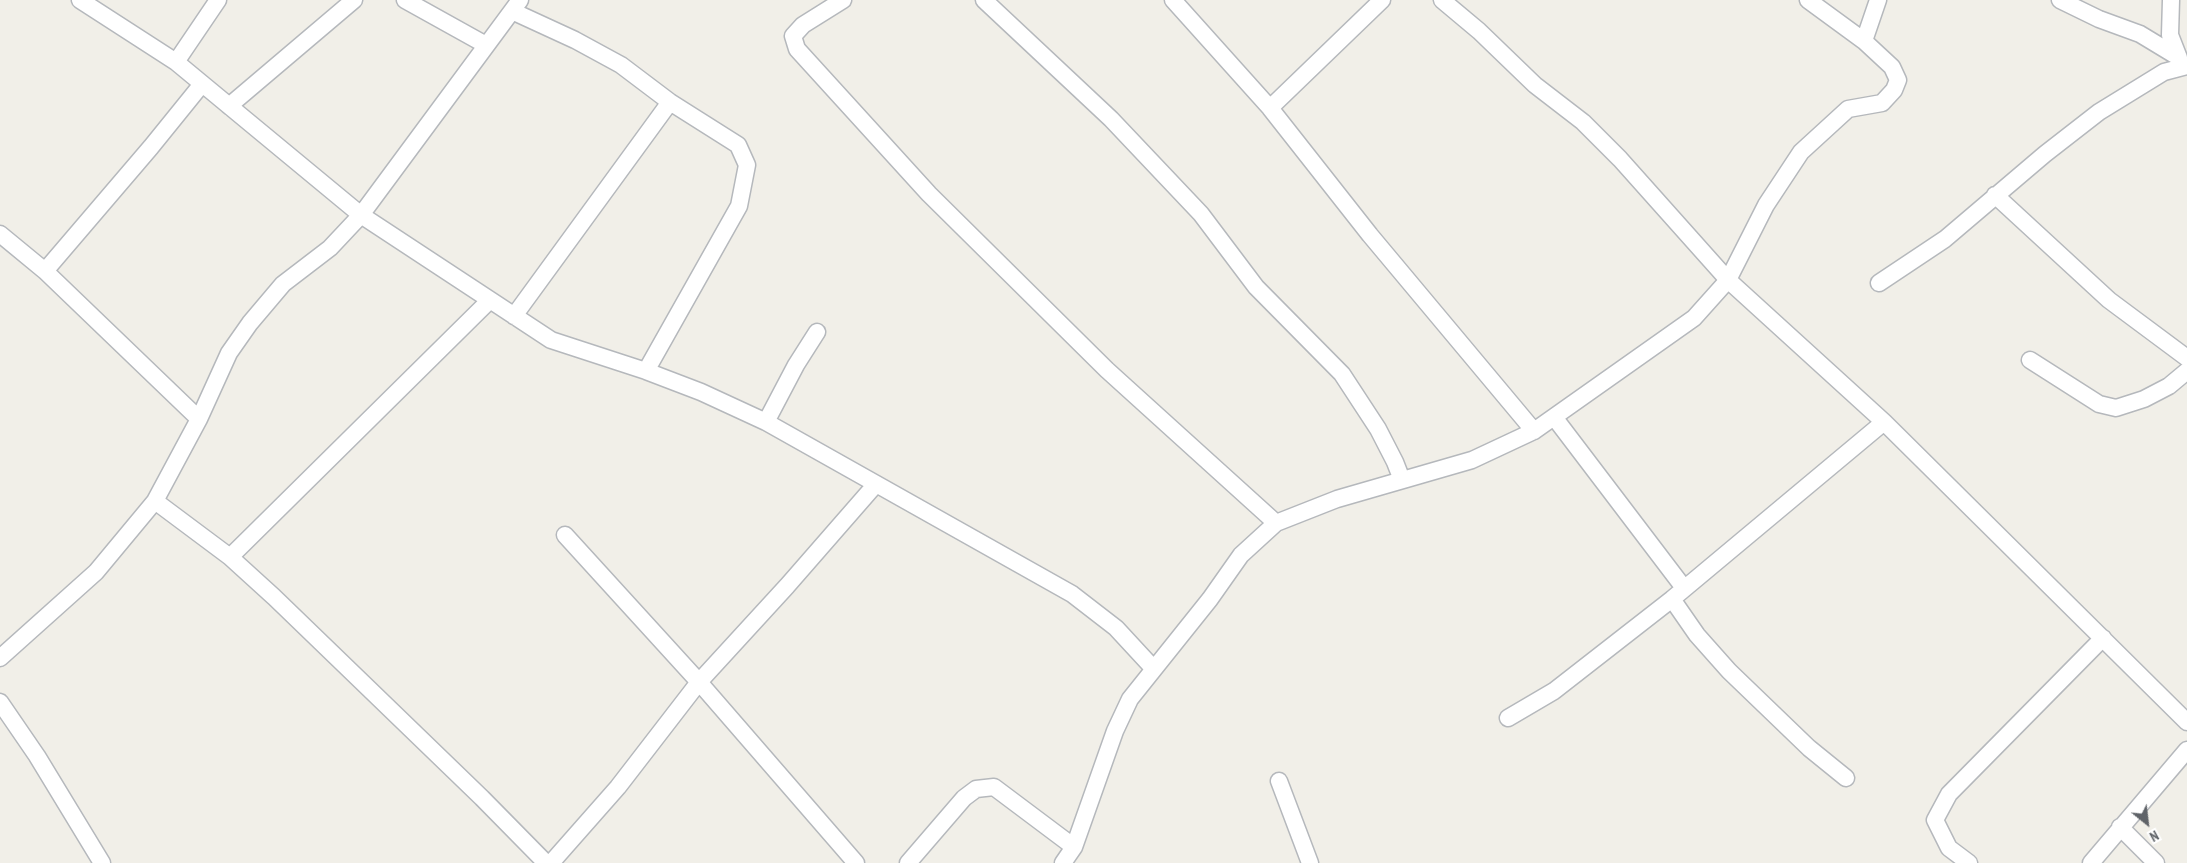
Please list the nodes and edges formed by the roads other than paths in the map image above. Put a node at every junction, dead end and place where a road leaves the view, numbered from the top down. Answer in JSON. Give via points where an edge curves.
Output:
{"nodes":[{"id":1,"x":80,"y":0,"type":"edge"},
{"id":2,"x":218,"y":0,"type":"edge"},
{"id":3,"x":354,"y":0,"type":"edge"},
{"id":4,"x":405,"y":0,"type":"edge"},
{"id":5,"x":843,"y":0,"type":"edge"},
{"id":6,"x":984,"y":0,"type":"edge"},
{"id":7,"x":1173,"y":0,"type":"edge"},
{"id":8,"x":1382,"y":0,"type":"edge"},
{"id":9,"x":1442,"y":0,"type":"edge"},
{"id":10,"x":1808,"y":0,"type":"edge"},
{"id":11,"x":1878,"y":0,"type":"edge"},
{"id":12,"x":2060,"y":0,"type":"edge"},
{"id":13,"x":2171,"y":0,"type":"edge"},
{"id":14,"x":516,"y":5,"type":"edge"},
{"id":15,"x":1864,"y":41,"type":"junction"},
{"id":16,"x":486,"y":46,"type":"junction"},
{"id":17,"x":176,"y":62,"type":"junction"},
{"id":18,"x":2183,"y":63,"type":"edge"},
{"id":19,"x":202,"y":84,"type":"junction"},
{"id":20,"x":670,"y":102,"type":"junction"},
{"id":21,"x":229,"y":106,"type":"junction"},
{"id":22,"x":1270,"y":108,"type":"junction"},
{"id":23,"x":1995,"y":195,"type":"junction"},
{"id":24,"x":360,"y":214,"type":"junction"},
{"id":25,"x":0,"y":234,"type":"edge"},
{"id":26,"x":45,"y":271,"type":"junction"},
{"id":27,"x":1728,"y":280,"type":"junction"},
{"id":28,"x":1879,"y":283,"type":"dead end"},
{"id":29,"x":490,"y":300,"type":"junction"},
{"id":30,"x":514,"y":316,"type":"junction"},
{"id":31,"x":817,"y":332,"type":"dead end"},
{"id":32,"x":2187,"y":358,"type":"edge"},
{"id":33,"x":2030,"y":360,"type":"dead end"},
{"id":34,"x":646,"y":371,"type":"junction"},
{"id":35,"x":2187,"y":372,"type":"edge"},
{"id":36,"x":1554,"y":417,"type":"junction"},
{"id":37,"x":199,"y":419,"type":"junction"},
{"id":38,"x":766,"y":422,"type":"junction"},
{"id":39,"x":1884,"y":422,"type":"junction"},
{"id":40,"x":1534,"y":431,"type":"junction"},
{"id":41,"x":1402,"y":480,"type":"junction"},
{"id":42,"x":876,"y":484,"type":"junction"},
{"id":43,"x":155,"y":501,"type":"junction"},
{"id":44,"x":1276,"y":523,"type":"junction"},
{"id":45,"x":564,"y":535,"type":"dead end"},
{"id":46,"x":230,"y":557,"type":"junction"},
{"id":47,"x":1678,"y":594,"type":"junction"},
{"id":48,"x":2103,"y":638,"type":"junction"},
{"id":49,"x":0,"y":658,"type":"edge"},
{"id":50,"x":1153,"y":668,"type":"junction"},
{"id":51,"x":699,"y":682,"type":"junction"},
{"id":52,"x":0,"y":702,"type":"edge"},
{"id":53,"x":1508,"y":718,"type":"dead end"},
{"id":54,"x":2187,"y":722,"type":"edge"},
{"id":55,"x":2187,"y":750,"type":"edge"},
{"id":56,"x":1846,"y":778,"type":"dead end"},
{"id":57,"x":1279,"y":781,"type":"dead end"},
{"id":58,"x":2120,"y":827,"type":"junction"},
{"id":59,"x":1074,"y":847,"type":"junction"},
{"id":60,"x":102,"y":863,"type":"edge"},
{"id":61,"x":546,"y":863,"type":"edge"},
{"id":62,"x":551,"y":863,"type":"edge"},
{"id":63,"x":856,"y":863,"type":"edge"},
{"id":64,"x":908,"y":863,"type":"edge"},
{"id":65,"x":1063,"y":863,"type":"edge"},
{"id":66,"x":1310,"y":863,"type":"edge"},
{"id":67,"x":1969,"y":863,"type":"edge"},
{"id":68,"x":2091,"y":863,"type":"edge"},
{"id":69,"x":2156,"y":863,"type":"edge"}],
"edges":[{"from":1,"to":17,"type":"street"},
{"from":2,"to":17,"type":"street"},
{"from":3,"to":21,"type":"street"},
{"from":4,"to":16,"type":"street"},
{"from":5,"to":44,"type":"street","via":[[803,25],[793,36],[797,50],[929,194],[1107,370]]},
{"from":6,"to":41,"type":"street","via":[[1111,118],[1201,214],[1256,287],[1342,374],[1378,429]]},
{"from":7,"to":22,"type":"street"},
{"from":8,"to":22,"type":"street"},
{"from":9,"to":27,"type":"street","via":[[1535,85],[1589,128]]},
{"from":10,"to":15,"type":"street"},
{"from":11,"to":15,"type":"street"},
{"from":12,"to":18,"type":"street","via":[[2099,20],[2140,34]]},
{"from":13,"to":18,"type":"street","via":[[2170,36]]},
{"from":14,"to":16,"type":"street"},
{"from":14,"to":20,"type":"street","via":[[621,66]]},
{"from":15,"to":27,"type":"street","via":[[1892,67],[1898,80],[1894,90],[1882,103],[1848,109],[1801,152],[1766,205]]},
{"from":16,"to":24,"type":"street"},
{"from":17,"to":19,"type":"street"},
{"from":18,"to":23,"type":"street","via":[[2099,112]]},
{"from":19,"to":21,"type":"street"},
{"from":19,"to":26,"type":"street"},
{"from":20,"to":30,"type":"street"},
{"from":20,"to":34,"type":"street","via":[[738,145],[747,166],[739,206]]},
{"from":21,"to":24,"type":"street"},
{"from":22,"to":40,"type":"street","via":[[1370,235]]},
{"from":23,"to":28,"type":"street","via":[[1945,239]]},
{"from":23,"to":32,"type":"street","via":[[2109,300]]},
{"from":24,"to":29,"type":"street"},
{"from":24,"to":37,"type":"street","via":[[330,248],[283,284],[250,322],[229,353]]},
{"from":25,"to":26,"type":"street"},
{"from":26,"to":37,"type":"street"},
{"from":27,"to":36,"type":"street","via":[[1694,318]]},
{"from":27,"to":39,"type":"street"},
{"from":29,"to":30,"type":"street"},
{"from":29,"to":46,"type":"street"},
{"from":30,"to":34,"type":"street","via":[[551,340]]},
{"from":31,"to":38,"type":"street"},
{"from":33,"to":35,"type":"street","via":[[2099,404],[2116,408],[2144,399]]},
{"from":34,"to":38,"type":"street"},
{"from":36,"to":40,"type":"street"},
{"from":36,"to":47,"type":"street"},
{"from":37,"to":43,"type":"street"},
{"from":38,"to":42,"type":"street"},
{"from":39,"to":47,"type":"street"},
{"from":39,"to":48,"type":"street"},
{"from":40,"to":41,"type":"street","via":[[1472,460]]},
{"from":41,"to":44,"type":"street","via":[[1337,499]]},
{"from":42,"to":50,"type":"street","via":[[1072,594],[1116,628]]},
{"from":42,"to":51,"type":"street"},
{"from":43,"to":46,"type":"street"},
{"from":43,"to":49,"type":"street","via":[[96,572]]},
{"from":44,"to":50,"type":"street","via":[[1241,555]]},
{"from":45,"to":51,"type":"street"},
{"from":46,"to":61,"type":"street"},
{"from":47,"to":53,"type":"street","via":[[1554,690]]},
{"from":47,"to":56,"type":"street","via":[[1697,634],[1729,671]]},
{"from":48,"to":54,"type":"street"},
{"from":48,"to":67,"type":"street","via":[[1949,794],[1935,820],[1949,848]]},
{"from":50,"to":59,"type":"street","via":[[1130,699],[1115,731]]},
{"from":51,"to":62,"type":"street","via":[[618,787]]},
{"from":51,"to":63,"type":"street"},
{"from":52,"to":60,"type":"street"},
{"from":55,"to":58,"type":"street"},
{"from":57,"to":66,"type":"street"},
{"from":58,"to":68,"type":"street"},
{"from":58,"to":69,"type":"street"},
{"from":59,"to":64,"type":"street","via":[[994,787],[976,789],[964,798]]},
{"from":59,"to":65,"type":"street"}]}
